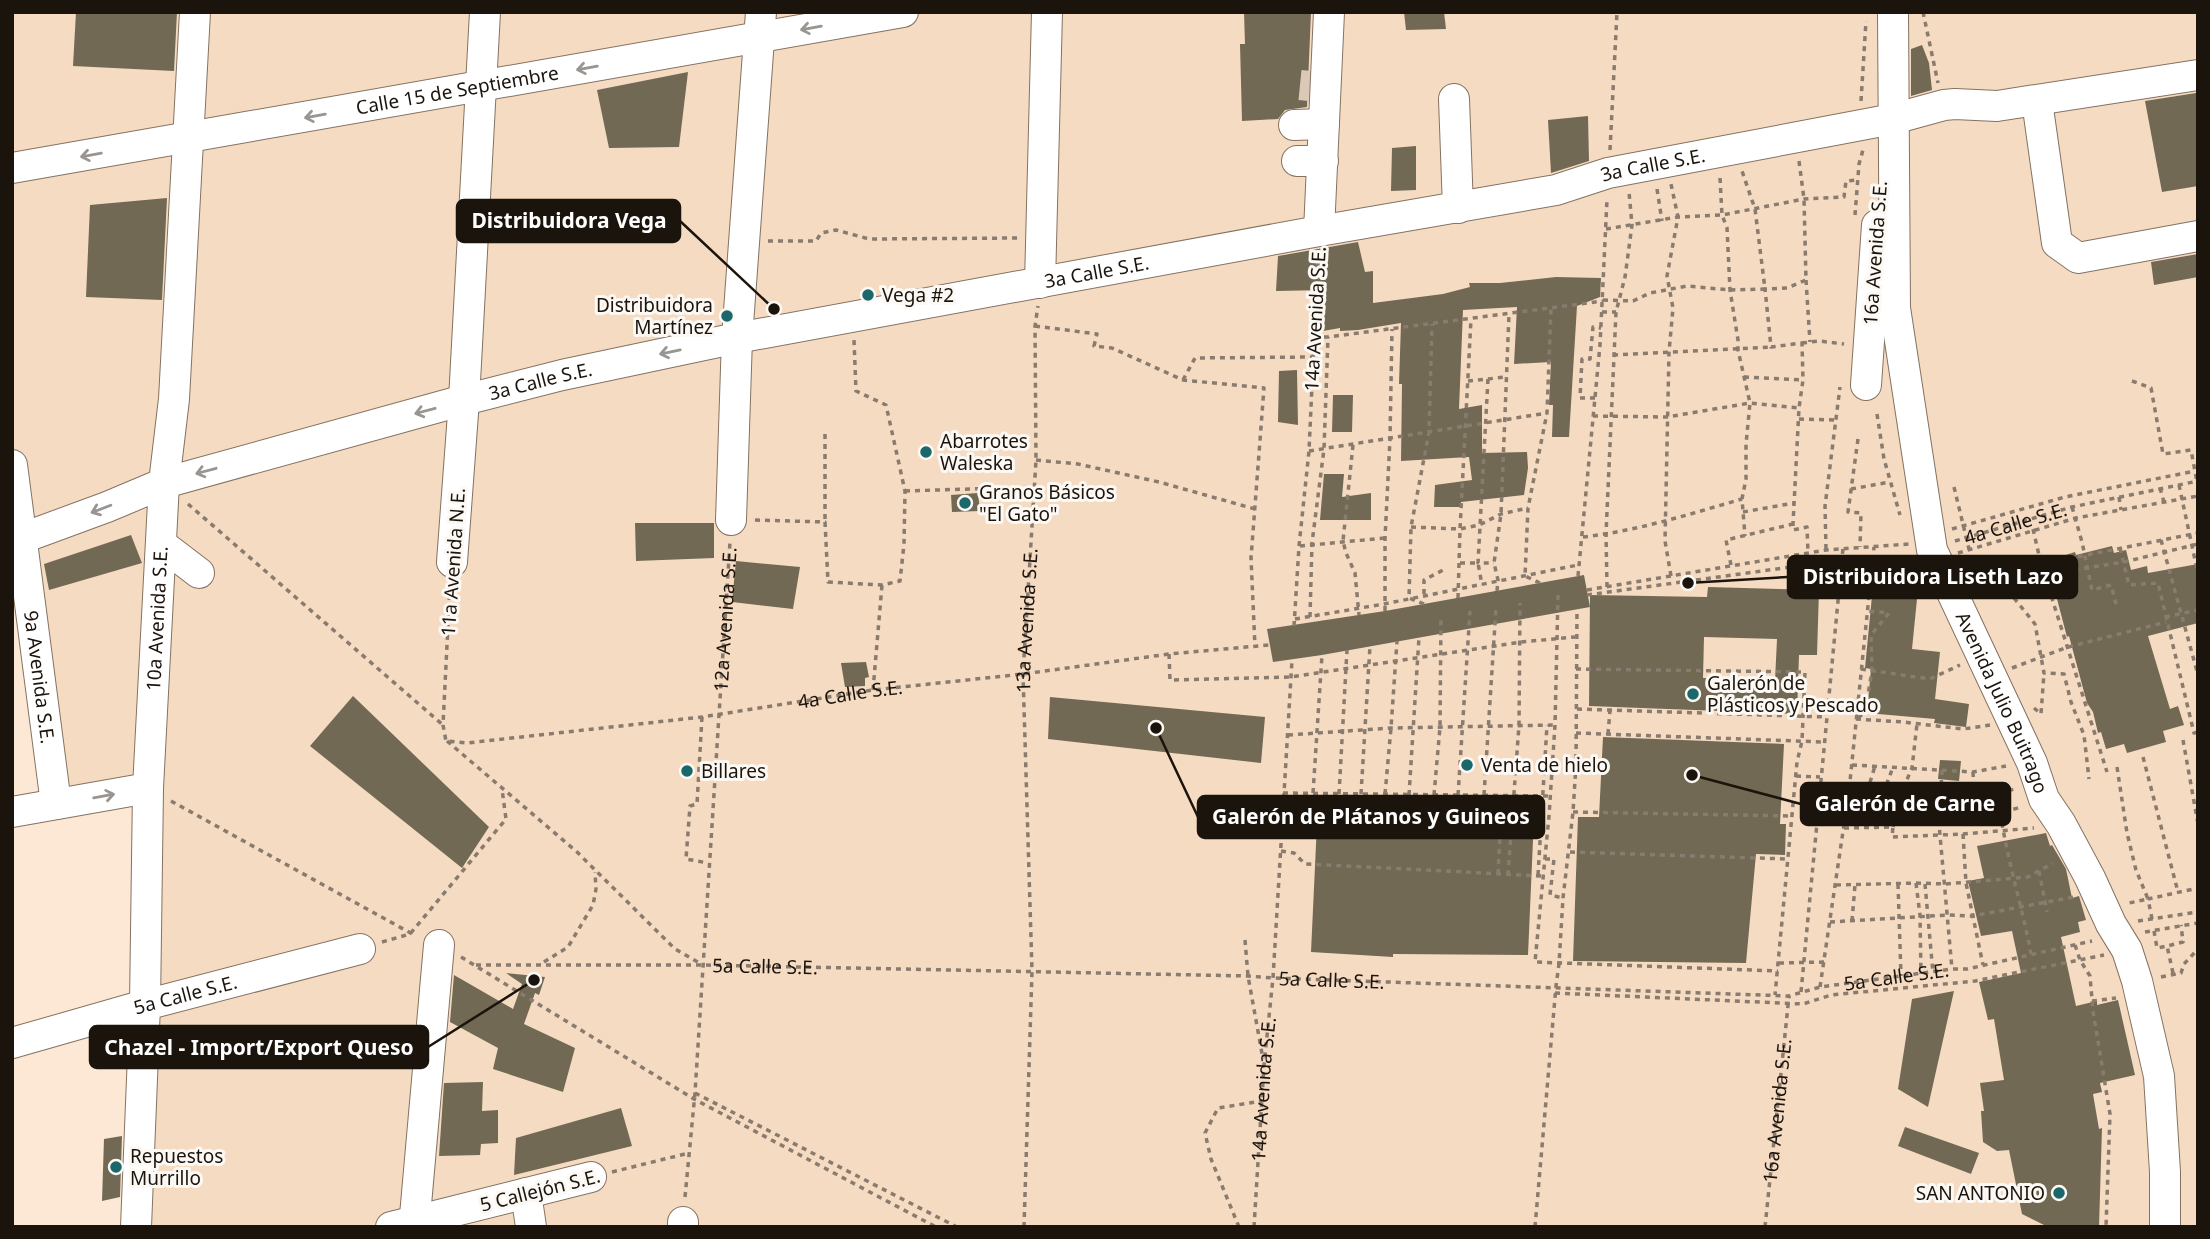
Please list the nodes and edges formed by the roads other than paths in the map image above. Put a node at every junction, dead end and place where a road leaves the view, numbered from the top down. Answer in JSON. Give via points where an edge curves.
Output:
{"nodes":[{"id":1,"x":195,"y":12,"type":"edge"},
{"id":2,"x":485,"y":12,"type":"edge"},
{"id":3,"x":903,"y":12,"type":"edge"},
{"id":4,"x":1047,"y":12,"type":"edge"},
{"id":5,"x":1329,"y":12,"type":"edge"},
{"id":6,"x":1893,"y":12,"type":"edge"},
{"id":7,"x":760,"y":25,"type":"edge"},
{"id":8,"x":2198,"y":76,"type":"edge"},
{"id":9,"x":480,"y":88,"type":"junction"},
{"id":10,"x":1454,"y":99,"type":"dead end"},
{"id":11,"x":2037,"y":101,"type":"junction"},
{"id":12,"x":1876,"y":122,"type":"junction"},
{"id":13,"x":190,"y":139,"type":"junction"},
{"id":14,"x":12,"y":168,"type":"edge"},
{"id":15,"x":1458,"y":208,"type":"junction"},
{"id":16,"x":1319,"y":231,"type":"junction"},
{"id":17,"x":2198,"y":236,"type":"edge"},
{"id":18,"x":1040,"y":283,"type":"junction"},
{"id":19,"x":737,"y":338,"type":"junction"},
{"id":20,"x":1866,"y":385,"type":"dead end"},
{"id":21,"x":464,"y":400,"type":"junction"},
{"id":22,"x":12,"y":465,"type":"edge"},
{"id":23,"x":164,"y":483,"type":"junction"},
{"id":24,"x":731,"y":520,"type":"road end"},
{"id":25,"x":17,"y":540,"type":"edge"},
{"id":26,"x":161,"y":544,"type":"junction"},
{"id":27,"x":452,"y":562,"type":"road end"},
{"id":28,"x":199,"y":573,"type":"dead end"},
{"id":29,"x":148,"y":788,"type":"junction"},
{"id":30,"x":56,"y":804,"type":"junction"},
{"id":31,"x":12,"y":812,"type":"edge"},
{"id":32,"x":439,"y":945,"type":"road end"},
{"id":33,"x":360,"y":949,"type":"dead end"},
{"id":34,"x":145,"y":1005,"type":"junction"},
{"id":35,"x":12,"y":1043,"type":"edge"},
{"id":36,"x":591,"y":1177,"type":"road end"},
{"id":37,"x":526,"y":1193,"type":"junction"},
{"id":38,"x":406,"y":1225,"type":"edge"},
{"id":39,"x":136,"y":1227,"type":"edge"},
{"id":40,"x":531,"y":1227,"type":"edge"},
{"id":41,"x":2165,"y":1227,"type":"edge"}],
"edges":[{"from":1,"to":13,"type":"street","name":"10a Avenida S.E."},
{"from":2,"to":9,"type":"street","name":"11a Avenida N.E."},
{"from":3,"to":7,"type":"street","name":"Calle 15 de Septiembre","one_way":true},
{"from":4,"to":18,"type":"street"},
{"from":5,"to":16,"type":"street","name":"14a Avenida S.E.","via":[[1325,89],[1309,125],[1320,168]]},
{"from":6,"to":12,"type":"street","name":"16a Avenida S.E."},
{"from":7,"to":9,"type":"street","name":"Calle 15 de Septiembre","one_way":true},
{"from":7,"to":19,"type":"street","name":"12a Avenida S.E."},
{"from":8,"to":11,"type":"street","name":"3a Calle S.E."},
{"from":9,"to":13,"type":"street","name":"Calle 15 de Septiembre","one_way":true},
{"from":9,"to":21,"type":"street","name":"11a Avenida N.E."},
{"from":10,"to":15,"type":"street"},
{"from":11,"to":12,"type":"street","name":"3a Calle S.E.","via":[[1997,106],[1955,103]]},
{"from":11,"to":17,"type":"street","via":[[2057,243],[2078,258]]},
{"from":12,"to":15,"type":"street","name":"3a Calle S.E.","via":[[1661,163],[1619,180]]},
{"from":12,"to":20,"type":"street","name":"16a Avenida S.E.","via":[[1882,141]]},
{"from":12,"to":41,"type":"street","name":"Avenida Julio Buitrago","via":[[1895,308],[1937,548],[2044,799],[2061,824],[2113,947],[2137,981],[2159,1076]]},
{"from":13,"to":14,"type":"street","name":"Calle 15 de Septiembre","one_way":true},
{"from":13,"to":23,"type":"street","name":"10a Avenida S.E.","via":[[174,399]]},
{"from":15,"to":16,"type":"street","name":"3a Calle S.E."},
{"from":16,"to":18,"type":"street","name":"3a Calle S.E."},
{"from":18,"to":19,"type":"street","name":"3a Calle S.E."},
{"from":19,"to":21,"type":"street","name":"3a Calle S.E.","one_way":true},
{"from":19,"to":24,"type":"street","name":"12a Avenida S.E."},
{"from":21,"to":23,"type":"street","name":"3a Calle S.E.","one_way":true},
{"from":21,"to":27,"type":"street","name":"11a Avenida N.E."},
{"from":22,"to":25,"type":"street","name":"9a Avenida S.E."},
{"from":23,"to":25,"type":"street","name":"3a Calle S.E.","one_way":true},
{"from":23,"to":26,"type":"street","name":"10a Avenida S.E."},
{"from":25,"to":30,"type":"street","name":"9a Avenida S.E."},
{"from":26,"to":28,"type":"street"},
{"from":26,"to":29,"type":"street","name":"10a Avenida S.E."},
{"from":30,"to":29,"type":"street","one_way":true},
{"from":29,"to":34,"type":"street","name":"10a Avenida S.E."},
{"from":30,"to":31,"type":"street"},
{"from":32,"to":38,"type":"street"},
{"from":33,"to":34,"type":"street","name":"5a Calle S.E."},
{"from":34,"to":35,"type":"street","name":"5a Calle S.E."},
{"from":34,"to":39,"type":"street","name":"10a Avenida S.E."},
{"from":36,"to":37,"type":"street","name":"5 Callejón S.E."},
{"from":37,"to":38,"type":"street","name":"5 Callejón S.E."},
{"from":37,"to":40,"type":"street"}]}
